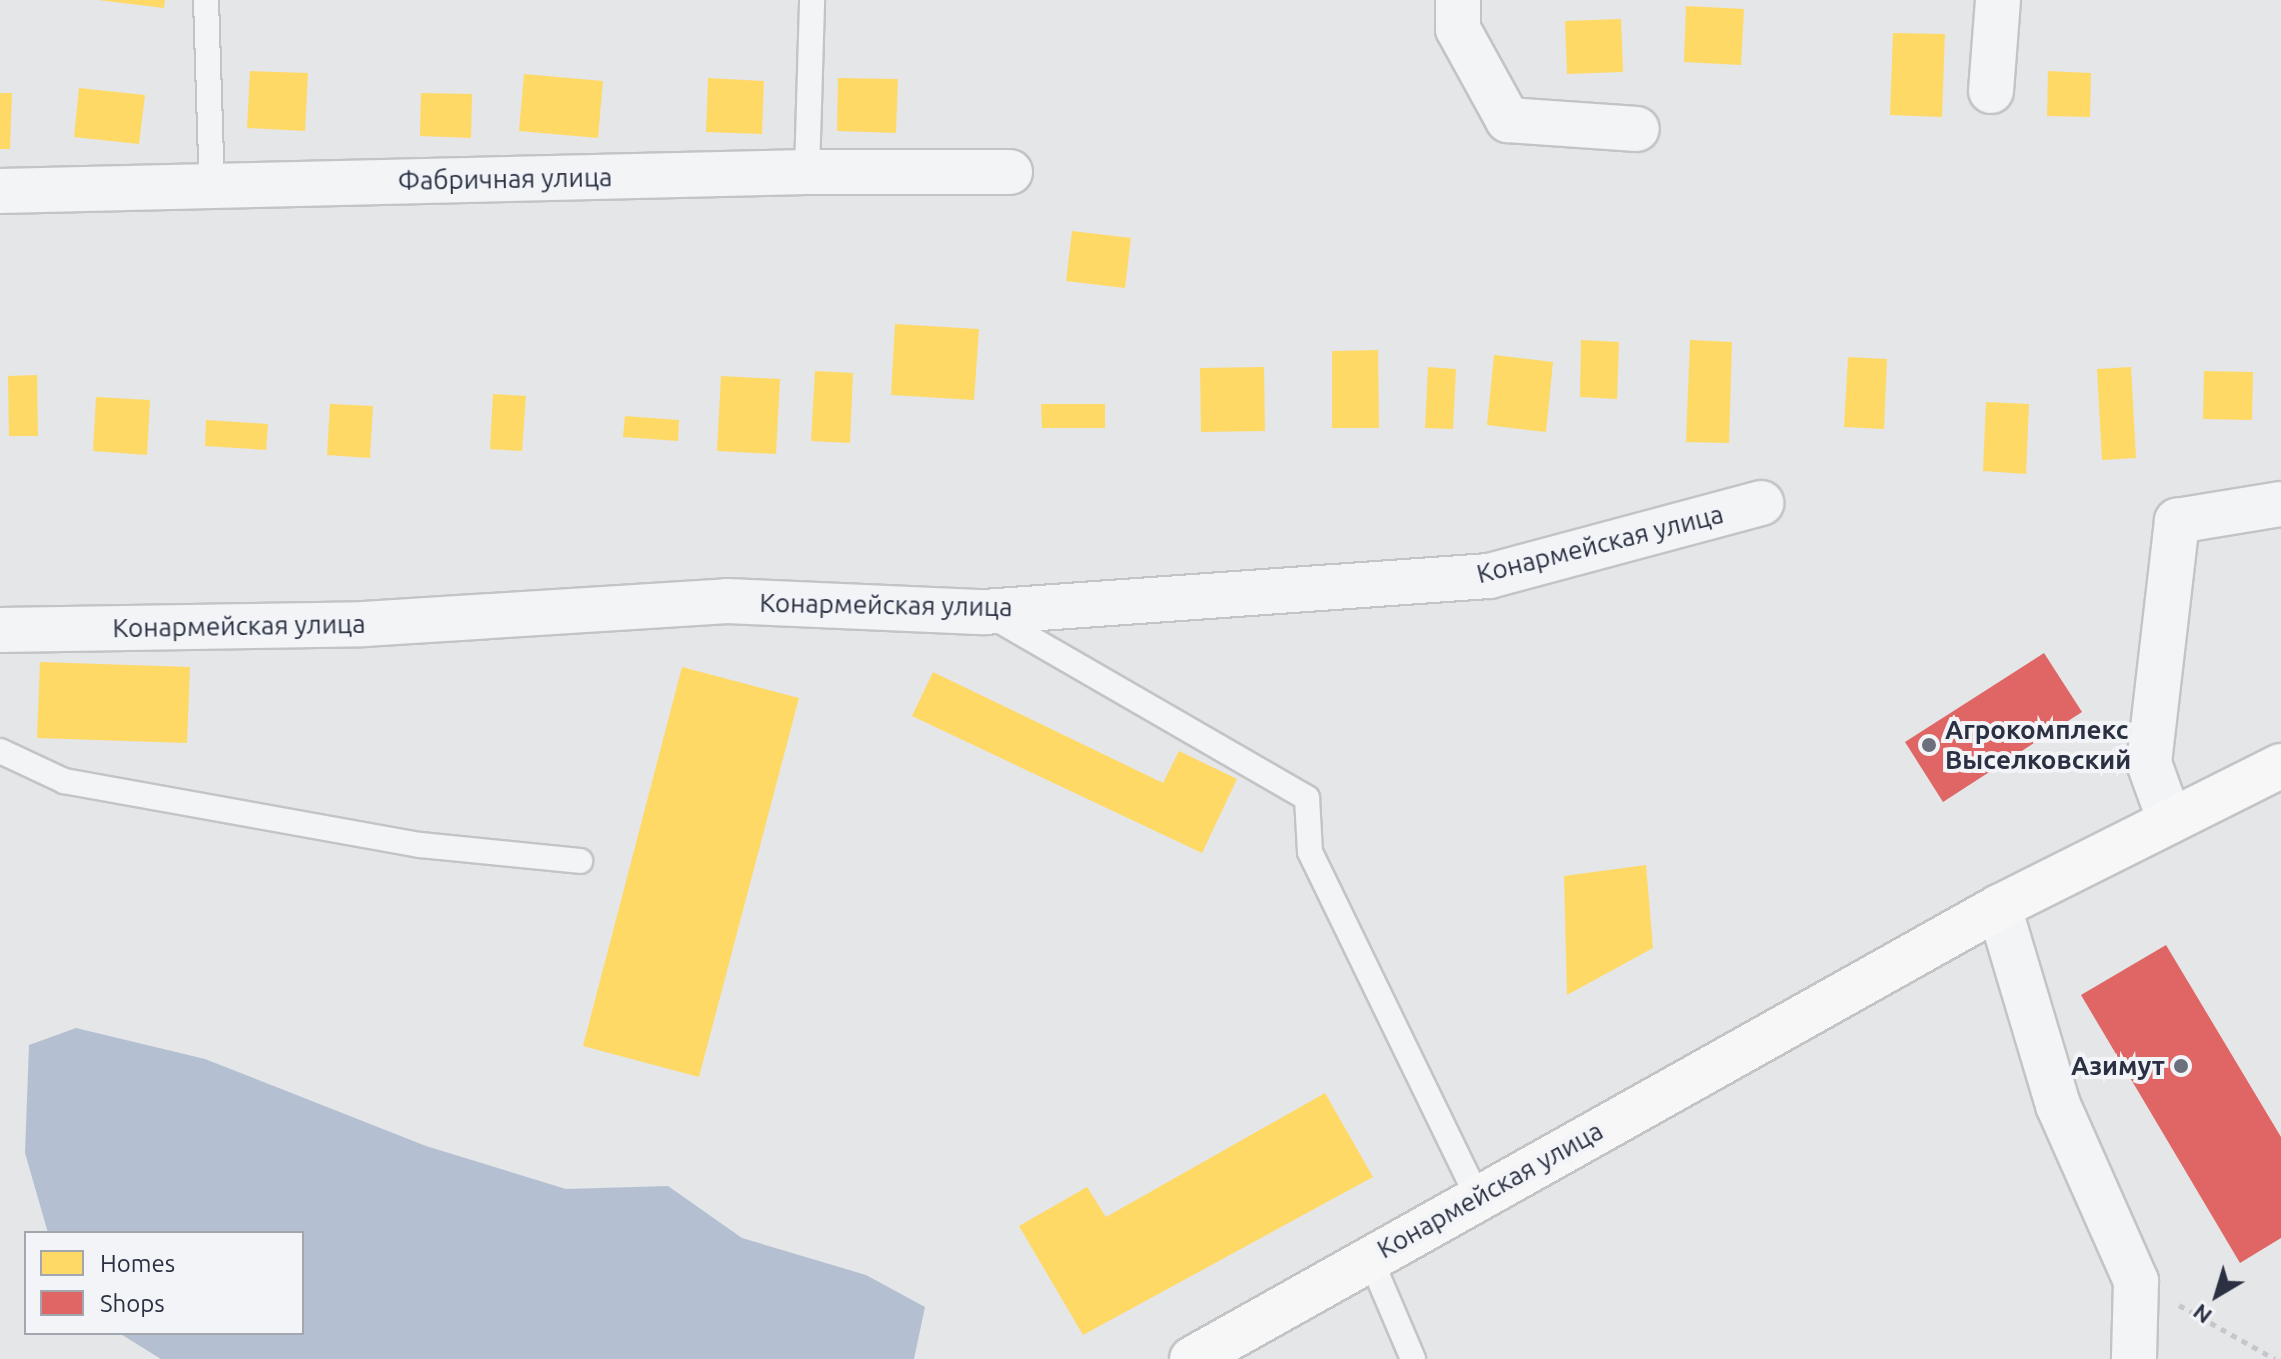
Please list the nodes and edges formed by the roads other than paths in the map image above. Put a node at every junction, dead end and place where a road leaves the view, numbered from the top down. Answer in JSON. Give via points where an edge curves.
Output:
{"nodes":[{"id":1,"x":206,"y":0,"type":"edge"},
{"id":2,"x":812,"y":0,"type":"edge"},
{"id":3,"x":1458,"y":0,"type":"edge"},
{"id":4,"x":1998,"y":0,"type":"edge"},
{"id":5,"x":1991,"y":91,"type":"dead end"},
{"id":6,"x":1637,"y":129,"type":"dead end"},
{"id":7,"x":807,"y":172,"type":"junction"},
{"id":8,"x":1010,"y":172,"type":"dead end"},
{"id":9,"x":212,"y":187,"type":"junction"},
{"id":10,"x":0,"y":191,"type":"edge"},
{"id":11,"x":1761,"y":503,"type":"dead end"},
{"id":12,"x":2281,"y":504,"type":"edge"},
{"id":13,"x":984,"y":612,"type":"junction"},
{"id":14,"x":0,"y":630,"type":"edge"},
{"id":15,"x":0,"y":751,"type":"edge"},
{"id":16,"x":2281,"y":766,"type":"edge"},
{"id":17,"x":2170,"y":821,"type":"junction"},
{"id":18,"x":580,"y":861,"type":"dead end"},
{"id":19,"x":1999,"y":907,"type":"junction"},
{"id":20,"x":1477,"y":1196,"type":"junction"},
{"id":21,"x":1370,"y":1258,"type":"junction"},
{"id":22,"x":1192,"y":1359,"type":"edge"},
{"id":23,"x":1413,"y":1359,"type":"edge"},
{"id":24,"x":2134,"y":1359,"type":"edge"}],
"edges":[{"from":1,"to":9,"type":"lane"},
{"from":2,"to":7,"type":"lane"},
{"from":3,"to":6,"type":"street","via":[[1458,29],[1508,120]]},
{"from":4,"to":5,"type":"street"},
{"from":7,"to":8,"type":"street","name":"Фабричная улица"},
{"from":7,"to":9,"type":"street","name":"Фабричная улица"},
{"from":9,"to":10,"type":"street","name":"Фабричная улица"},
{"from":11,"to":13,"type":"street","name":"Конармейская улица","via":[[1489,576]]},
{"from":12,"to":17,"type":"street","via":[[2177,521],[2149,763]]},
{"from":13,"to":14,"type":"street","name":"Конармейская улица","via":[[727,601],[364,624]]},
{"from":13,"to":20,"type":"lane","via":[[1307,798],[1310,852]]},
{"from":15,"to":18,"type":"lane","via":[[64,781],[420,845]]},
{"from":16,"to":17,"type":"main road","name":"Конармейская улица"},
{"from":17,"to":19,"type":"main road","name":"Конармейская улица"},
{"from":19,"to":20,"type":"main road","name":"Конармейская улица"},
{"from":19,"to":24,"type":"street","via":[[2020,993],[2058,1105],[2136,1281]]},
{"from":20,"to":21,"type":"main road","name":"Конармейская улица"},
{"from":21,"to":22,"type":"main road","name":"Конармейская улица"},
{"from":21,"to":23,"type":"lane"}]}
